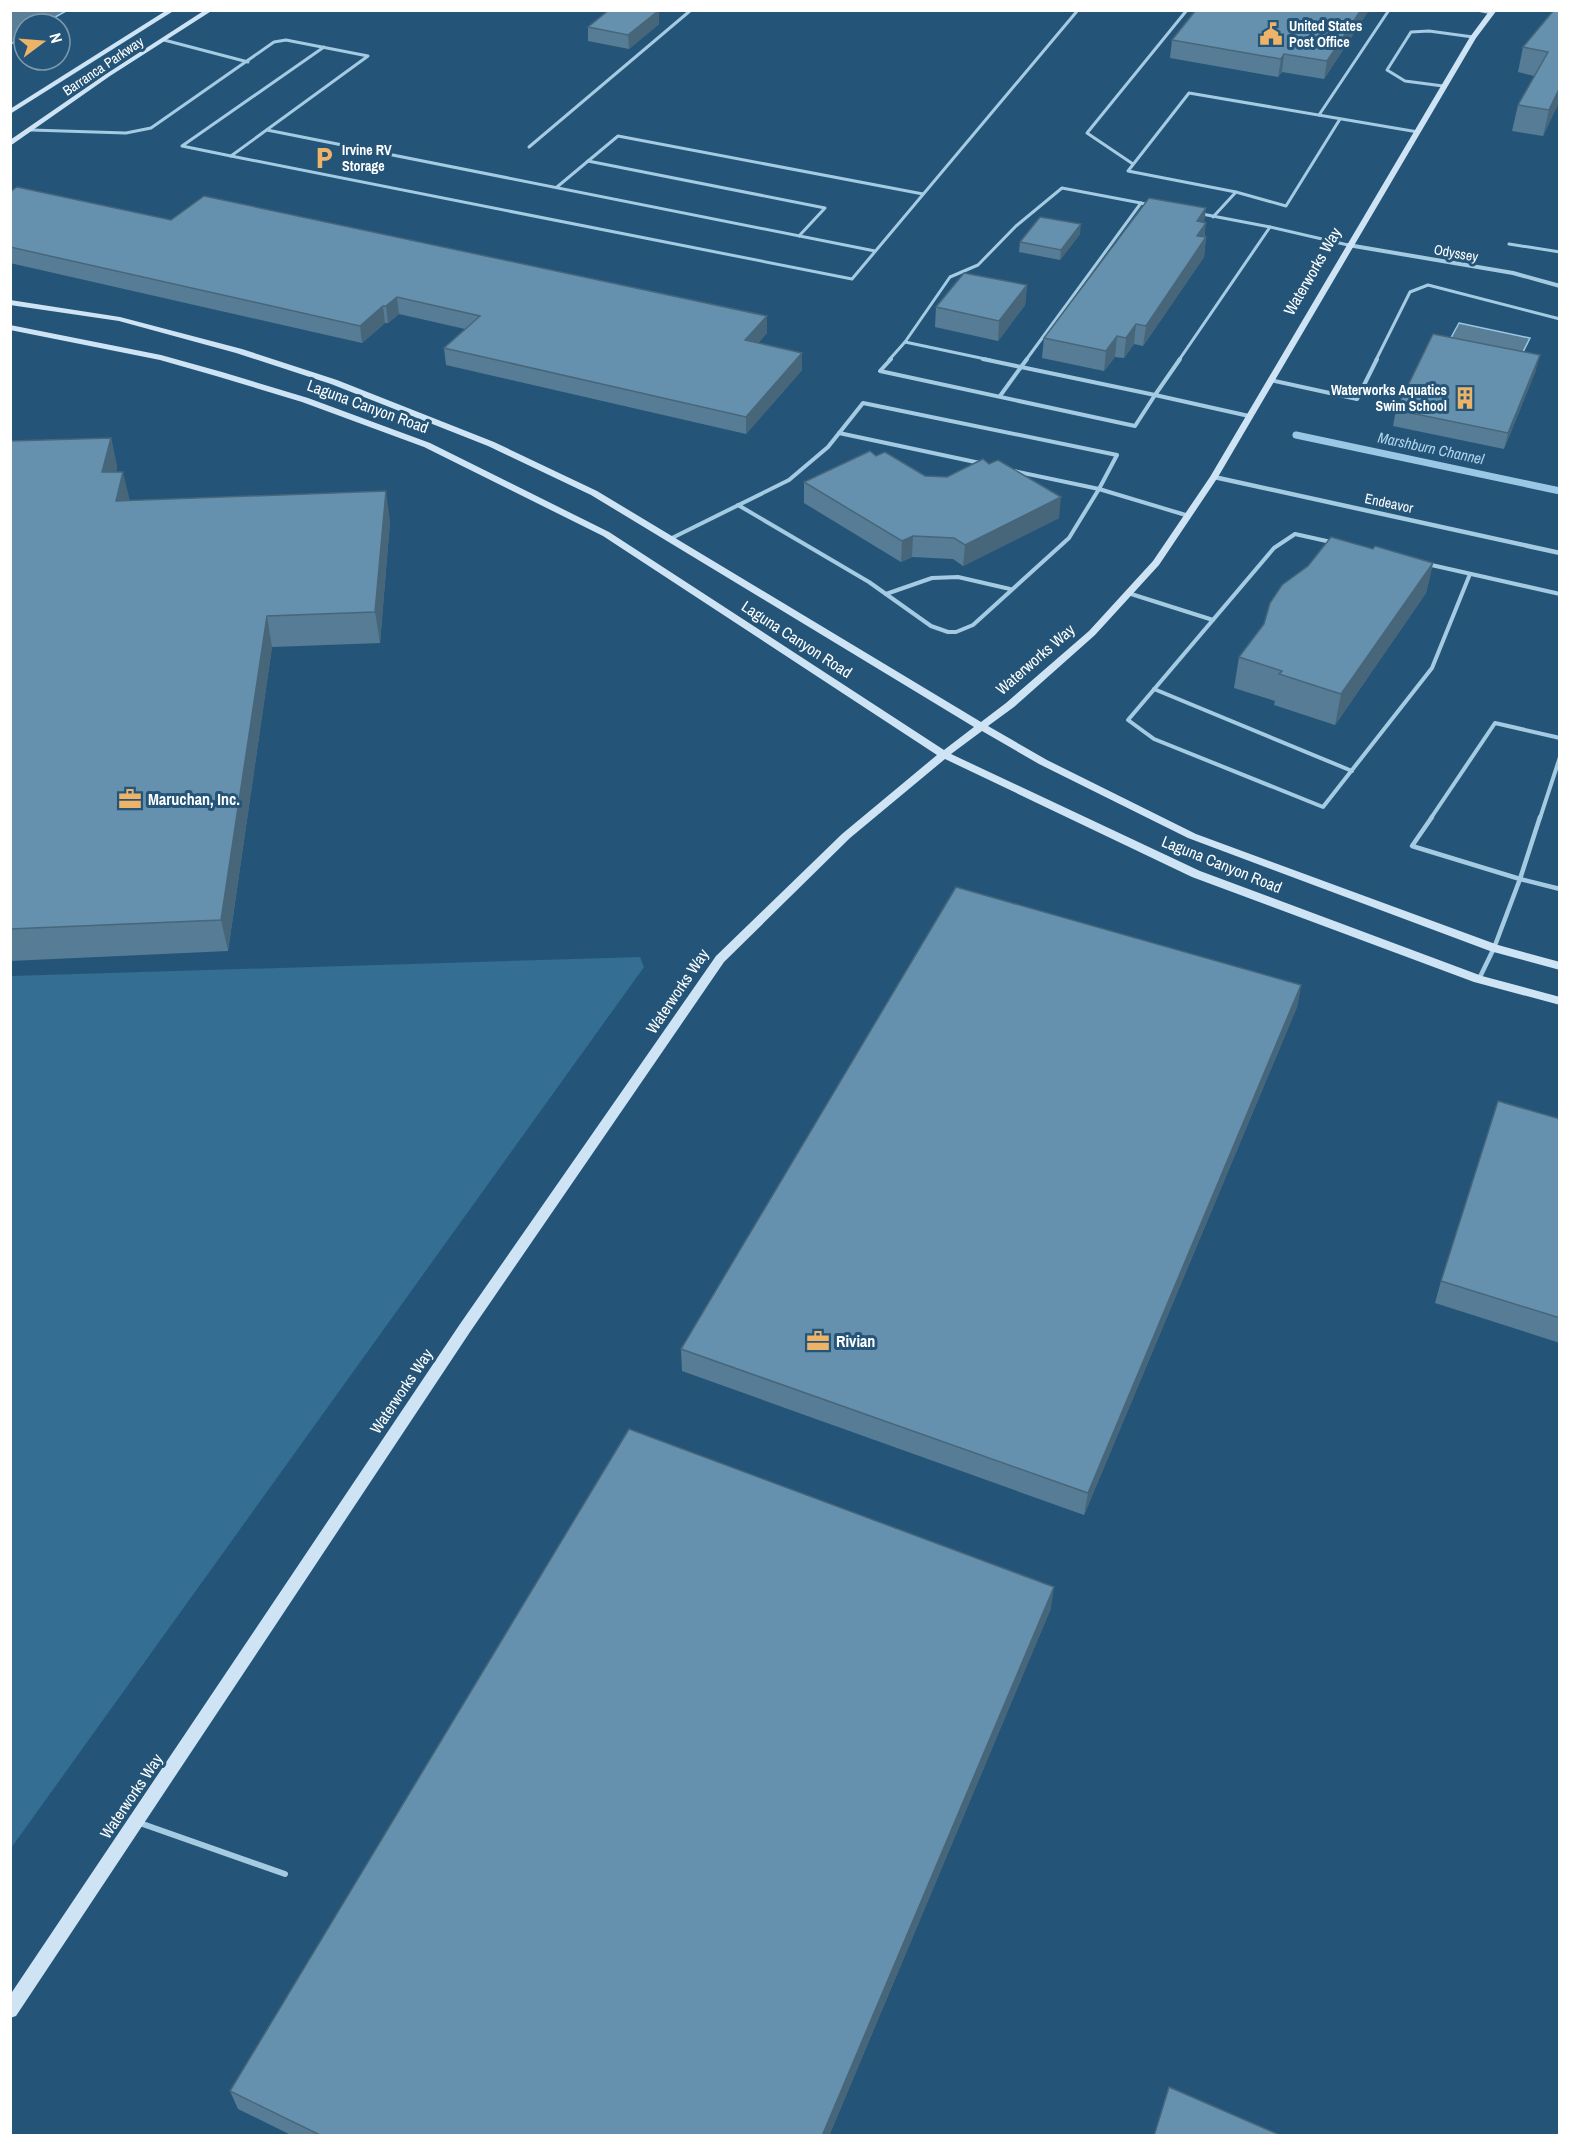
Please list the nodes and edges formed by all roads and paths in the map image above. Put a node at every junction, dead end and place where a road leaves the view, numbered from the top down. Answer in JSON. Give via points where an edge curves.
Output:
{"nodes":[{"id":1,"x":172,"y":10,"type":"edge"},
{"id":2,"x":210,"y":10,"type":"edge"},
{"id":3,"x":691,"y":10,"type":"edge"},
{"id":4,"x":1078,"y":10,"type":"edge"},
{"id":5,"x":1186,"y":10,"type":"edge"},
{"id":6,"x":1389,"y":10,"type":"edge"},
{"id":7,"x":1477,"y":10,"type":"edge"},
{"id":8,"x":1493,"y":12,"type":"edge"},
{"id":9,"x":1473,"y":37,"type":"junction"},
{"id":10,"x":164,"y":40,"type":"junction"},
{"id":11,"x":324,"y":47,"type":"junction"},
{"id":12,"x":248,"y":62,"type":"junction"},
{"id":13,"x":1443,"y":86,"type":"junction"},
{"id":14,"x":10,"y":112,"type":"edge"},
{"id":15,"x":1319,"y":115,"type":"junction"},
{"id":16,"x":1340,"y":119,"type":"junction"},
{"id":17,"x":31,"y":129,"type":"junction"},
{"id":18,"x":267,"y":130,"type":"junction"},
{"id":19,"x":1418,"y":132,"type":"junction"},
{"id":20,"x":10,"y":144,"type":"edge"},
{"id":21,"x":529,"y":147,"type":"dead end"},
{"id":22,"x":231,"y":156,"type":"junction"},
{"id":23,"x":588,"y":161,"type":"junction"},
{"id":24,"x":1134,"y":164,"type":"junction"},
{"id":25,"x":557,"y":187,"type":"junction"},
{"id":26,"x":1236,"y":192,"type":"junction"},
{"id":27,"x":923,"y":194,"type":"junction"},
{"id":28,"x":1142,"y":203,"type":"junction"},
{"id":29,"x":1152,"y":205,"type":"edge"},
{"id":30,"x":1193,"y":213,"type":"edge"},
{"id":31,"x":1213,"y":217,"type":"junction"},
{"id":32,"x":1270,"y":227,"type":"junction"},
{"id":33,"x":799,"y":236,"type":"junction"},
{"id":34,"x":1509,"y":244,"type":"dead end"},
{"id":35,"x":1348,"y":245,"type":"junction"},
{"id":36,"x":875,"y":251,"type":"junction"},
{"id":37,"x":1560,"y":252,"type":"edge"},
{"id":38,"x":1560,"y":286,"type":"edge"},
{"id":39,"x":10,"y":302,"type":"edge"},
{"id":40,"x":1559,"y":319,"type":"edge"},
{"id":41,"x":10,"y":327,"type":"edge"},
{"id":42,"x":905,"y":342,"type":"junction"},
{"id":43,"x":1021,"y":367,"type":"junction"},
{"id":44,"x":1270,"y":380,"type":"junction"},
{"id":45,"x":1155,"y":395,"type":"junction"},
{"id":46,"x":1000,"y":396,"type":"junction"},
{"id":47,"x":1249,"y":416,"type":"junction"},
{"id":48,"x":839,"y":433,"type":"junction"},
{"id":49,"x":986,"y":465,"type":"edge"},
{"id":50,"x":1009,"y":470,"type":"edge"},
{"id":51,"x":1214,"y":477,"type":"junction"},
{"id":52,"x":1099,"y":489,"type":"junction"},
{"id":53,"x":738,"y":505,"type":"junction"},
{"id":54,"x":1189,"y":516,"type":"junction"},
{"id":55,"x":670,"y":539,"type":"junction"},
{"id":56,"x":1341,"y":545,"type":"edge"},
{"id":57,"x":1560,"y":553,"type":"edge"},
{"id":58,"x":1424,"y":563,"type":"edge"},
{"id":59,"x":1470,"y":574,"type":"junction"},
{"id":60,"x":1010,"y":590,"type":"junction"},
{"id":61,"x":1128,"y":593,"type":"junction"},
{"id":62,"x":886,"y":594,"type":"junction"},
{"id":63,"x":1560,"y":594,"type":"edge"},
{"id":64,"x":1213,"y":620,"type":"junction"},
{"id":65,"x":1154,"y":689,"type":"junction"},
{"id":66,"x":980,"y":726,"type":"junction"},
{"id":67,"x":1560,"y":738,"type":"edge"},
{"id":68,"x":944,"y":755,"type":"junction"},
{"id":69,"x":1560,"y":757,"type":"edge"},
{"id":70,"x":1352,"y":771,"type":"junction"},
{"id":71,"x":1520,"y":879,"type":"junction"},
{"id":72,"x":1560,"y":889,"type":"edge"},
{"id":73,"x":1494,"y":948,"type":"junction"},
{"id":74,"x":1560,"y":966,"type":"edge"},
{"id":75,"x":1478,"y":979,"type":"junction"},
{"id":76,"x":1560,"y":1001,"type":"edge"},
{"id":77,"x":136,"y":1822,"type":"junction"},
{"id":78,"x":285,"y":1874,"type":"dead end"},
{"id":79,"x":10,"y":2010,"type":"edge"}],
"edges":[{"from":1,"to":14,"type":"main road","name":"Barranca Parkway"},
{"from":2,"to":10,"type":"main road","name":"Barranca Parkway"},
{"from":3,"to":21,"type":"lane"},
{"from":4,"to":27,"type":"lane"},
{"from":5,"to":24,"type":"lane","via":[[1087,133]]},
{"from":6,"to":15,"type":"lane"},
{"from":7,"to":8,"type":"lane"},
{"from":8,"to":9,"type":"main road","name":"Waterworks Way"},
{"from":9,"to":13,"type":"main road","name":"Waterworks Way"},
{"from":9,"to":13,"type":"lane","via":[[1411,32],[1387,70],[1399,79]]},
{"from":10,"to":12,"type":"lane"},
{"from":10,"to":17,"type":"main road","name":"Barranca Parkway"},
{"from":11,"to":12,"type":"lane","via":[[286,40],[274,42]]},
{"from":11,"to":18,"type":"lane","via":[[368,56]]},
{"from":11,"to":22,"type":"lane","via":[[182,146]]},
{"from":12,"to":17,"type":"lane","via":[[151,128],[126,132]]},
{"from":13,"to":19,"type":"main road","name":"Waterworks Way"},
{"from":15,"to":16,"type":"lane"},
{"from":15,"to":24,"type":"lane","via":[[1189,93]]},
{"from":16,"to":19,"type":"lane"},
{"from":16,"to":26,"type":"lane","via":[[1286,206]]},
{"from":17,"to":20,"type":"main road","name":"Barranca Parkway"},
{"from":18,"to":22,"type":"lane"},
{"from":18,"to":25,"type":"lane"},
{"from":19,"to":35,"type":"main road","name":"Waterworks Way"},
{"from":22,"to":36,"type":"lane","via":[[852,279]]},
{"from":23,"to":25,"type":"lane"},
{"from":23,"to":27,"type":"lane","via":[[618,136]]},
{"from":23,"to":33,"type":"lane","via":[[825,208]]},
{"from":24,"to":26,"type":"lane","via":[[1128,171]]},
{"from":25,"to":33,"type":"lane"},
{"from":26,"to":31,"type":"lane"},
{"from":27,"to":36,"type":"lane"},
{"from":28,"to":29,"type":"lane"},
{"from":28,"to":42,"type":"lane","via":[[1062,188],[1016,226],[978,266],[950,278]]},
{"from":28,"to":43,"type":"lane"},
{"from":30,"to":31,"type":"lane"},
{"from":31,"to":32,"type":"lane"},
{"from":32,"to":35,"type":"lane"},
{"from":32,"to":45,"type":"lane"},
{"from":33,"to":36,"type":"lane"},
{"from":34,"to":37,"type":"lane"},
{"from":35,"to":38,"type":"street","name":"Odyssey","via":[[1513,273]]},
{"from":35,"to":44,"type":"main road","name":"Waterworks Way"},
{"from":39,"to":55,"type":"main road","name":"Laguna Canyon Road","via":[[120,319],[334,382],[491,444],[594,493]]},
{"from":40,"to":44,"type":"lane","via":[[1428,285],[1410,292],[1357,399]]},
{"from":41,"to":68,"type":"main road","name":"Laguna Canyon Road","via":[[208,371],[305,399],[427,445],[606,534]]},
{"from":42,"to":43,"type":"lane"},
{"from":42,"to":46,"type":"lane","via":[[880,371]]},
{"from":43,"to":45,"type":"lane"},
{"from":43,"to":46,"type":"lane"},
{"from":44,"to":47,"type":"main road","name":"Waterworks Way"},
{"from":45,"to":46,"type":"lane","via":[[1134,426]]},
{"from":45,"to":47,"type":"lane"},
{"from":47,"to":51,"type":"main road","name":"Waterworks Way"},
{"from":48,"to":49,"type":"lane"},
{"from":48,"to":52,"type":"lane","via":[[863,403],[1117,455]]},
{"from":48,"to":53,"type":"lane","via":[[789,480]]},
{"from":50,"to":52,"type":"lane"},
{"from":51,"to":54,"type":"main road","name":"Waterworks Way"},
{"from":51,"to":57,"type":"street","name":"Endeavor"},
{"from":52,"to":54,"type":"lane"},
{"from":52,"to":60,"type":"lane","via":[[1069,538]]},
{"from":53,"to":55,"type":"lane"},
{"from":53,"to":62,"type":"lane"},
{"from":54,"to":61,"type":"main road","name":"Waterworks Way","via":[[1156,563]]},
{"from":55,"to":66,"type":"main road","name":"Laguna Canyon Road"},
{"from":56,"to":64,"type":"lane","via":[[1295,534],[1274,548]]},
{"from":58,"to":59,"type":"lane"},
{"from":59,"to":63,"type":"lane"},
{"from":59,"to":70,"type":"lane","via":[[1432,668]]},
{"from":60,"to":62,"type":"lane","via":[[958,577],[932,578]]},
{"from":60,"to":62,"type":"lane","via":[[973,625],[956,632],[931,626]]},
{"from":61,"to":64,"type":"lane"},
{"from":61,"to":66,"type":"main road","name":"Waterworks Way","via":[[1084,640]]},
{"from":64,"to":65,"type":"lane"},
{"from":65,"to":70,"type":"lane"},
{"from":65,"to":70,"type":"lane","via":[[1128,720],[1154,739],[1323,807]]},
{"from":66,"to":68,"type":"main road","name":"Waterworks Way"},
{"from":66,"to":73,"type":"main road","name":"Laguna Canyon Road","via":[[1192,836]]},
{"from":67,"to":71,"type":"lane","via":[[1495,723],[1412,846]]},
{"from":68,"to":75,"type":"main road","name":"Laguna Canyon Road","via":[[1196,874]]},
{"from":68,"to":77,"type":"main road","name":"Waterworks Way","via":[[846,836],[720,959],[465,1328]]},
{"from":69,"to":71,"type":"lane"},
{"from":71,"to":72,"type":"lane"},
{"from":71,"to":73,"type":"lane"},
{"from":73,"to":74,"type":"main road","name":"Laguna Canyon Road"},
{"from":73,"to":75,"type":"lane"},
{"from":75,"to":76,"type":"main road","name":"Laguna Canyon Road"},
{"from":77,"to":78,"type":"lane"},
{"from":77,"to":79,"type":"main road","name":"Waterworks Way"}]}
